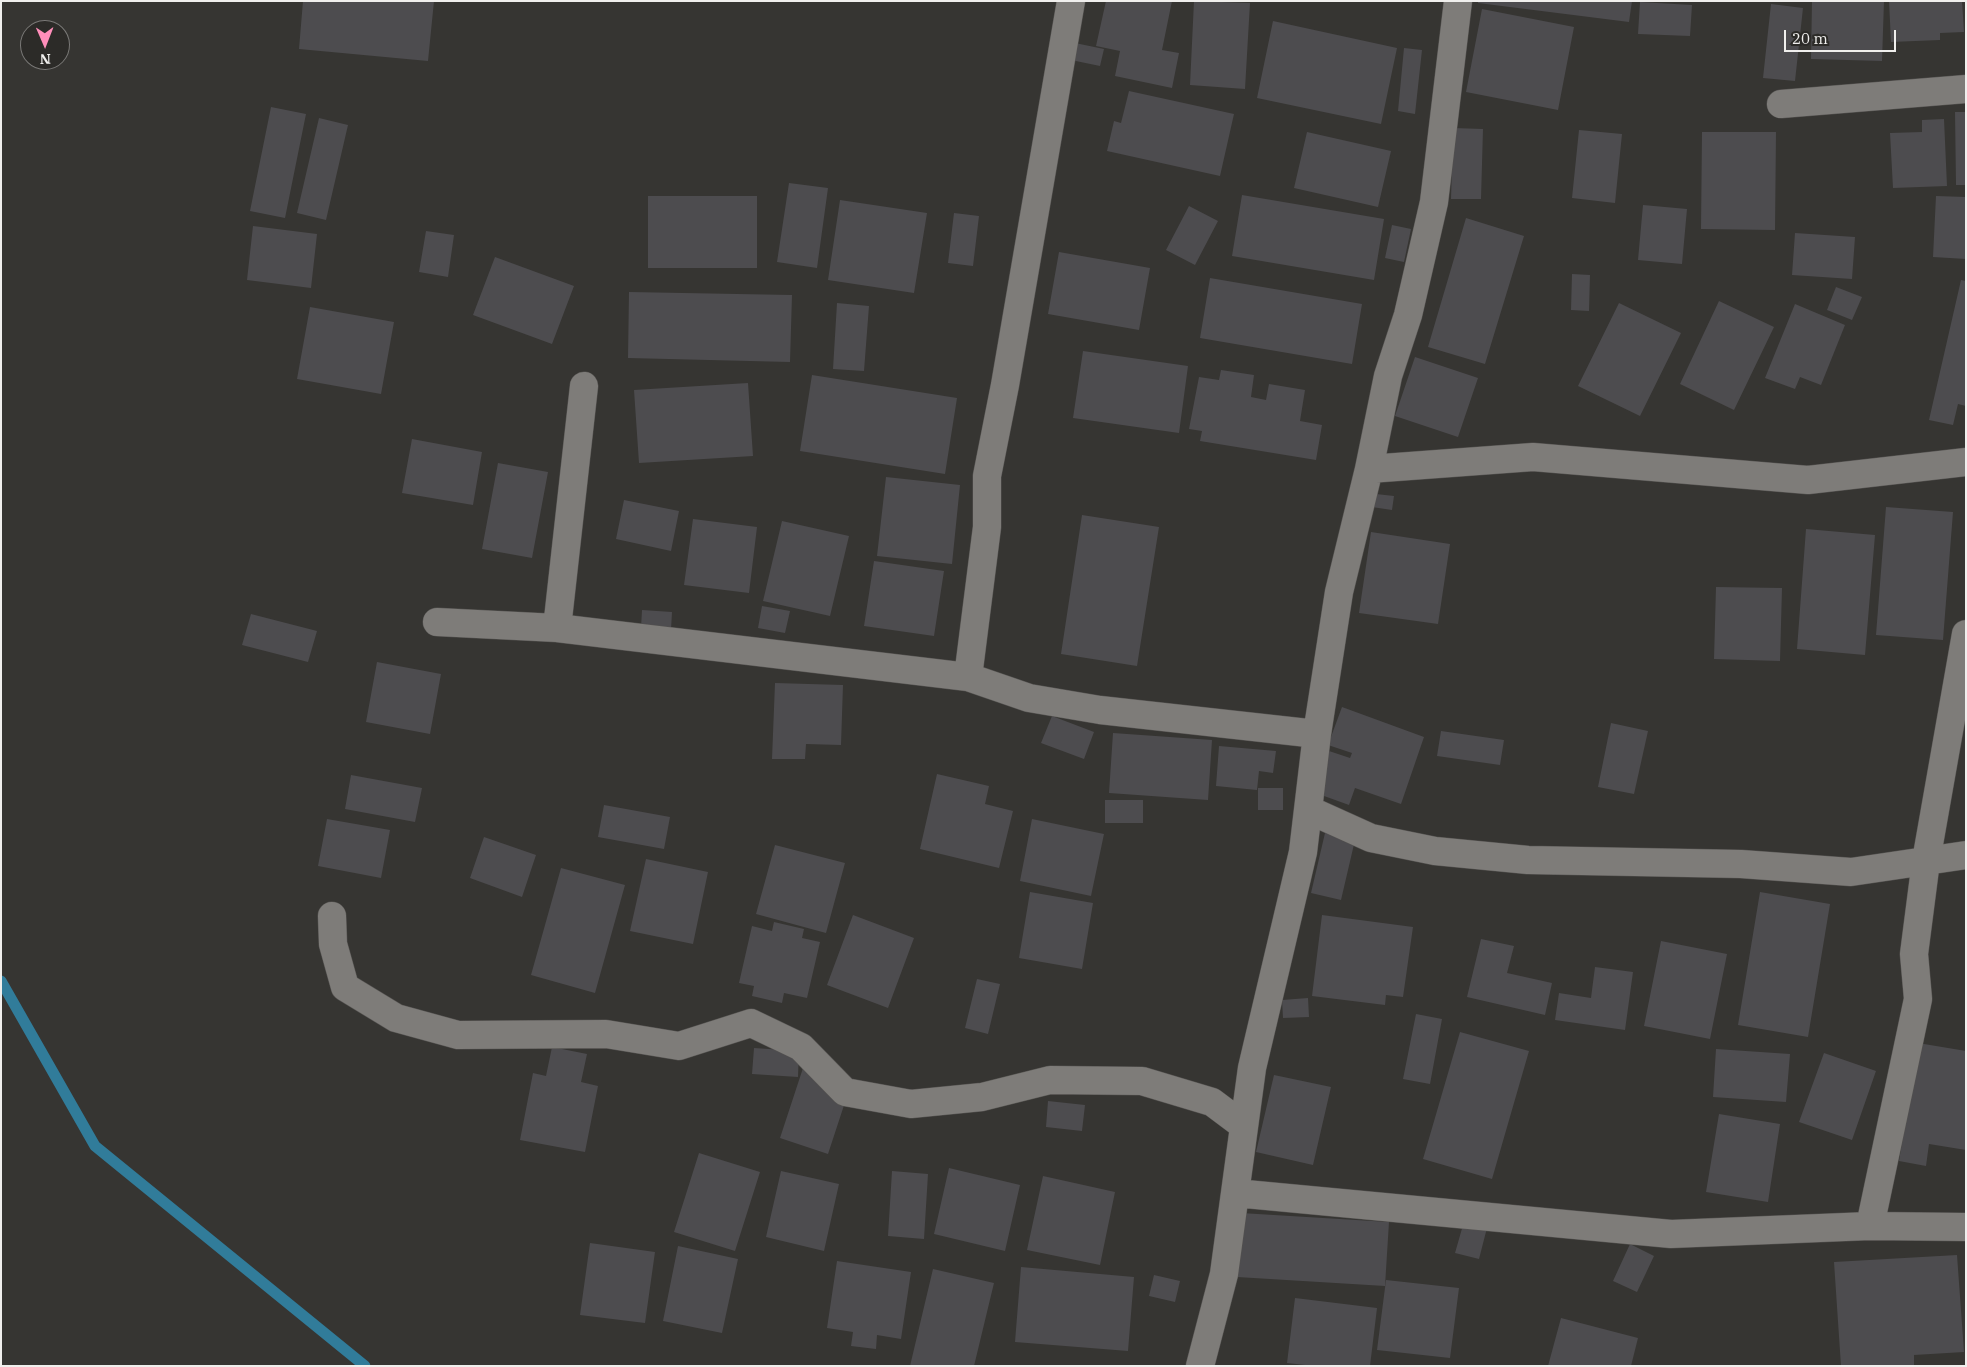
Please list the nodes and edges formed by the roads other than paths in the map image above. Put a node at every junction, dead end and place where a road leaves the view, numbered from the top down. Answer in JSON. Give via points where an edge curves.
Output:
{"nodes":[{"id":1,"x":1071,"y":1,"type":"edge"},
{"id":2,"x":1458,"y":1,"type":"edge"},
{"id":3,"x":1966,"y":89,"type":"edge"},
{"id":4,"x":1781,"y":104,"type":"dead end"},
{"id":5,"x":584,"y":386,"type":"dead end"},
{"id":6,"x":1966,"y":462,"type":"edge"},
{"id":7,"x":1369,"y":469,"type":"junction"},
{"id":8,"x":437,"y":622,"type":"dead end"},
{"id":9,"x":557,"y":628,"type":"junction"},
{"id":10,"x":1966,"y":634,"type":"edge"},
{"id":11,"x":968,"y":677,"type":"junction"},
{"id":12,"x":1317,"y":734,"type":"junction"},
{"id":13,"x":1309,"y":810,"type":"junction"},
{"id":14,"x":1966,"y":855,"type":"edge"},
{"id":15,"x":1926,"y":862,"type":"junction"},
{"id":16,"x":332,"y":916,"type":"dead end"},
{"id":17,"x":1244,"y":1126,"type":"junction"},
{"id":18,"x":1235,"y":1194,"type":"junction"},
{"id":19,"x":1870,"y":1226,"type":"junction"},
{"id":20,"x":1966,"y":1227,"type":"edge"},
{"id":21,"x":1200,"y":1366,"type":"edge"}],
"edges":[{"from":1,"to":11,"type":"street","via":[[987,476],[986,527]]},
{"from":2,"to":7,"type":"street","via":[[1434,202],[1408,315],[1388,376]]},
{"from":3,"to":4,"type":"street"},
{"from":5,"to":9,"type":"street"},
{"from":6,"to":7,"type":"street","via":[[1808,480],[1533,456]]},
{"from":7,"to":12,"type":"street","via":[[1339,592]]},
{"from":8,"to":9,"type":"street"},
{"from":9,"to":11,"type":"street"},
{"from":10,"to":15,"type":"street"},
{"from":11,"to":12,"type":"street","via":[[1029,698],[1082,707]]},
{"from":12,"to":13,"type":"street"},
{"from":13,"to":15,"type":"street","via":[[1371,838],[1435,851],[1519,859],[1741,864],[1851,872]]},
{"from":13,"to":17,"type":"street","via":[[1303,852],[1252,1068]]},
{"from":14,"to":15,"type":"street"},
{"from":15,"to":19,"type":"street","via":[[1914,954],[1918,999]]},
{"from":16,"to":17,"type":"street","via":[[333,944],[345,987],[396,1018],[458,1035],[606,1034],[679,1046],[751,1023],[801,1047],[846,1092],[911,1104],[982,1097],[1050,1080],[1142,1081],[1212,1102]]},
{"from":17,"to":18,"type":"street"},
{"from":18,"to":19,"type":"street","via":[[1671,1234]]},
{"from":18,"to":21,"type":"street","via":[[1224,1274]]},
{"from":19,"to":20,"type":"street"}]}
